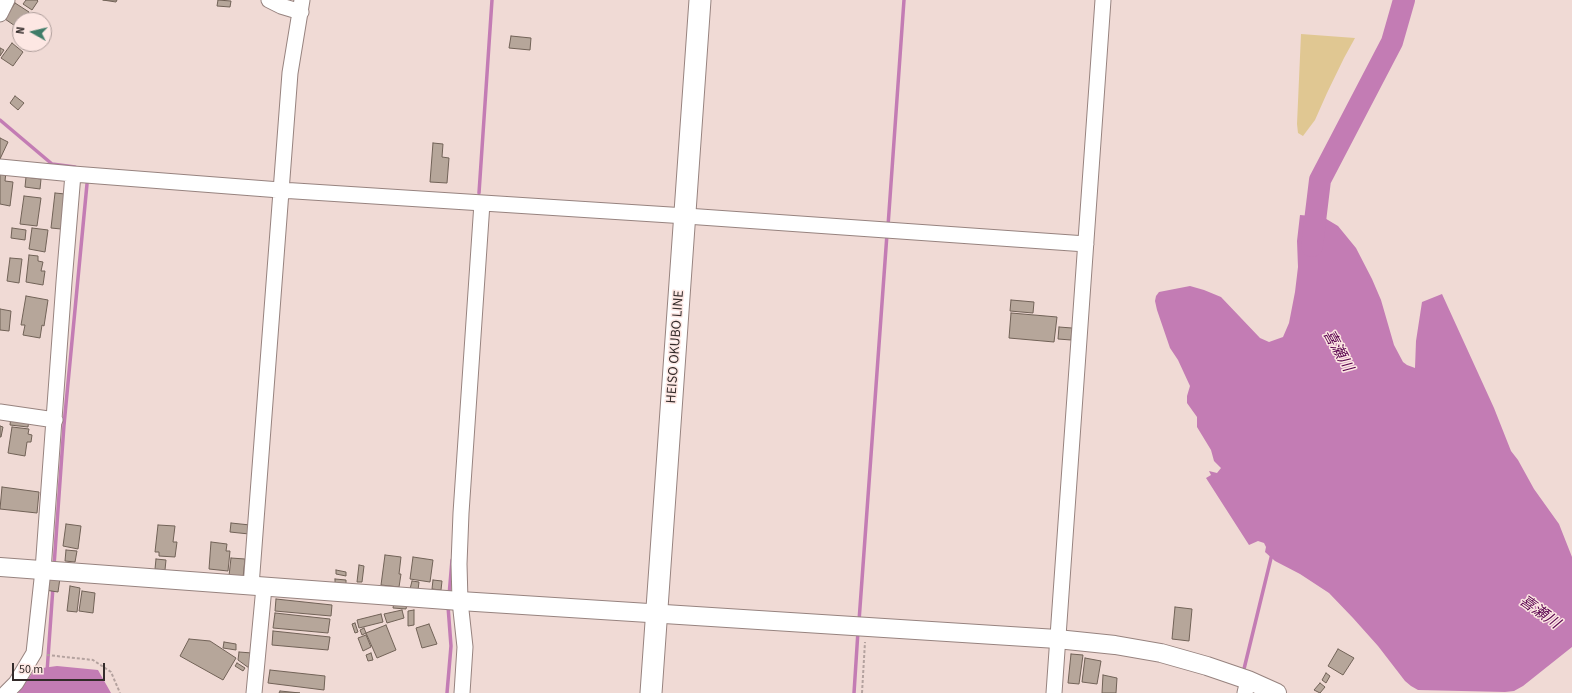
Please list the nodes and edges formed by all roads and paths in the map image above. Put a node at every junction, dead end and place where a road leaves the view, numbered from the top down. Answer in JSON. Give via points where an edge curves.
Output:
{"nodes":[{"id":1,"x":7,"y":0,"type":"edge"},
{"id":2,"x":269,"y":0,"type":"edge"},
{"id":3,"x":700,"y":0,"type":"edge"},
{"id":4,"x":1103,"y":0,"type":"edge"},
{"id":5,"x":301,"y":6,"type":"edge"},
{"id":6,"x":0,"y":14,"type":"edge"},
{"id":7,"x":0,"y":167,"type":"edge"},
{"id":8,"x":73,"y":174,"type":"junction"},
{"id":9,"x":280,"y":190,"type":"junction"},
{"id":10,"x":482,"y":203,"type":"junction"},
{"id":11,"x":686,"y":216,"type":"junction"},
{"id":12,"x":1086,"y":244,"type":"junction"},
{"id":13,"x":0,"y":412,"type":"edge"},
{"id":14,"x":54,"y":420,"type":"junction"},
{"id":15,"x":0,"y":567,"type":"edge"},
{"id":16,"x":43,"y":570,"type":"junction"},
{"id":17,"x":258,"y":586,"type":"junction"},
{"id":18,"x":460,"y":600,"type":"junction"},
{"id":19,"x":656,"y":613,"type":"junction"},
{"id":20,"x":866,"y":627,"type":"junction"},
{"id":21,"x":1057,"y":639,"type":"junction"},
{"id":22,"x":34,"y":653,"type":"junction"},
{"id":23,"x":1246,"y":687,"type":"edge"},
{"id":24,"x":6,"y":693,"type":"edge"},
{"id":25,"x":120,"y":693,"type":"edge"},
{"id":26,"x":254,"y":693,"type":"edge"},
{"id":27,"x":462,"y":693,"type":"edge"},
{"id":28,"x":651,"y":693,"type":"edge"},
{"id":29,"x":862,"y":693,"type":"edge"},
{"id":30,"x":1054,"y":693,"type":"edge"},
{"id":31,"x":1277,"y":693,"type":"edge"}],
"edges":[{"from":1,"to":6,"type":"street"},
{"from":2,"to":5,"type":"street","via":[[281,6]]},
{"from":3,"to":11,"type":"main road","name":"HEISO OKUBO LINE"},
{"from":4,"to":12,"type":"street"},
{"from":5,"to":9,"type":"street","via":[[290,73]]},
{"from":7,"to":8,"type":"street"},
{"from":8,"to":9,"type":"street"},
{"from":8,"to":14,"type":"street"},
{"from":9,"to":10,"type":"street"},
{"from":9,"to":17,"type":"street"},
{"from":10,"to":11,"type":"street"},
{"from":10,"to":18,"type":"street","via":[[461,513]]},
{"from":11,"to":12,"type":"street"},
{"from":11,"to":19,"type":"main road","name":"HEISO OKUBO LINE"},
{"from":12,"to":21,"type":"street"},
{"from":13,"to":14,"type":"street"},
{"from":14,"to":16,"type":"street"},
{"from":15,"to":16,"type":"street"},
{"from":16,"to":17,"type":"street"},
{"from":16,"to":22,"type":"street"},
{"from":17,"to":18,"type":"street"},
{"from":17,"to":26,"type":"street"},
{"from":18,"to":19,"type":"street"},
{"from":18,"to":27,"type":"street","via":[[465,647]]},
{"from":19,"to":20,"type":"street"},
{"from":19,"to":28,"type":"main road","name":"HEISO OKUBO LINE"},
{"from":20,"to":21,"type":"street"},
{"from":20,"to":29,"type":"path"},
{"from":21,"to":23,"type":"street","via":[[1161,653],[1207,666]]},
{"from":21,"to":30,"type":"street"},
{"from":22,"to":24,"type":"street","via":[[16,683]]},
{"from":22,"to":25,"type":"path","via":[[93,660],[111,672]]},
{"from":23,"to":31,"type":"street"}]}
